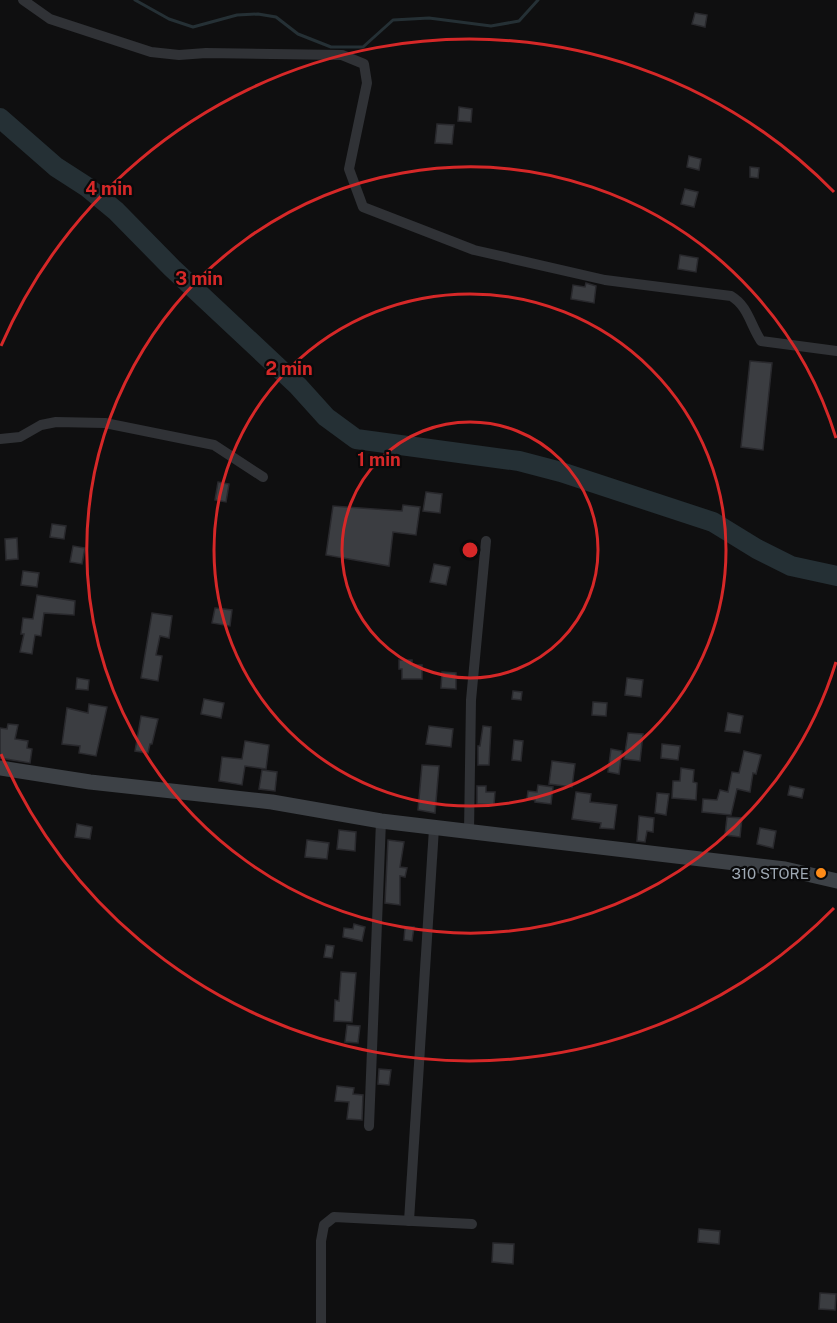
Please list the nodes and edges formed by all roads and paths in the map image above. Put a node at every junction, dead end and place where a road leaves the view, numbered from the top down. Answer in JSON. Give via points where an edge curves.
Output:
{"nodes":[{"id":1,"x":23,"y":0,"type":"edge"},
{"id":2,"x":837,"y":351,"type":"edge"},
{"id":3,"x":0,"y":439,"type":"edge"},
{"id":4,"x":263,"y":477,"type":"dead end"},
{"id":5,"x":486,"y":541,"type":"dead end"},
{"id":6,"x":0,"y":768,"type":"edge"},
{"id":7,"x":381,"y":821,"type":"junction"},
{"id":8,"x":434,"y":828,"type":"junction"},
{"id":9,"x":469,"y":832,"type":"junction"},
{"id":10,"x":837,"y":881,"type":"edge"},
{"id":11,"x":369,"y":1126,"type":"dead end"},
{"id":12,"x":409,"y":1221,"type":"junction"},
{"id":13,"x":472,"y":1224,"type":"dead end"},
{"id":14,"x":321,"y":1323,"type":"edge"}],
"edges":[{"from":1,"to":2,"type":"street","via":[[50,19],[151,52],[342,55],[364,64],[367,83],[349,169],[363,207],[474,249],[605,280],[731,296],[742,302],[760,341]]},
{"from":3,"to":4,"type":"street","via":[[20,437],[56,422],[105,423],[214,445]]},
{"from":5,"to":9,"type":"street","via":[[471,700]]},
{"from":6,"to":7,"type":"street","via":[[273,802]]},
{"from":7,"to":8,"type":"street"},
{"from":7,"to":11,"type":"street"},
{"from":8,"to":9,"type":"street"},
{"from":8,"to":12,"type":"street"},
{"from":9,"to":10,"type":"street","via":[[785,869]]},
{"from":12,"to":13,"type":"street"},
{"from":12,"to":14,"type":"street","via":[[334,1218],[324,1225]]}]}
